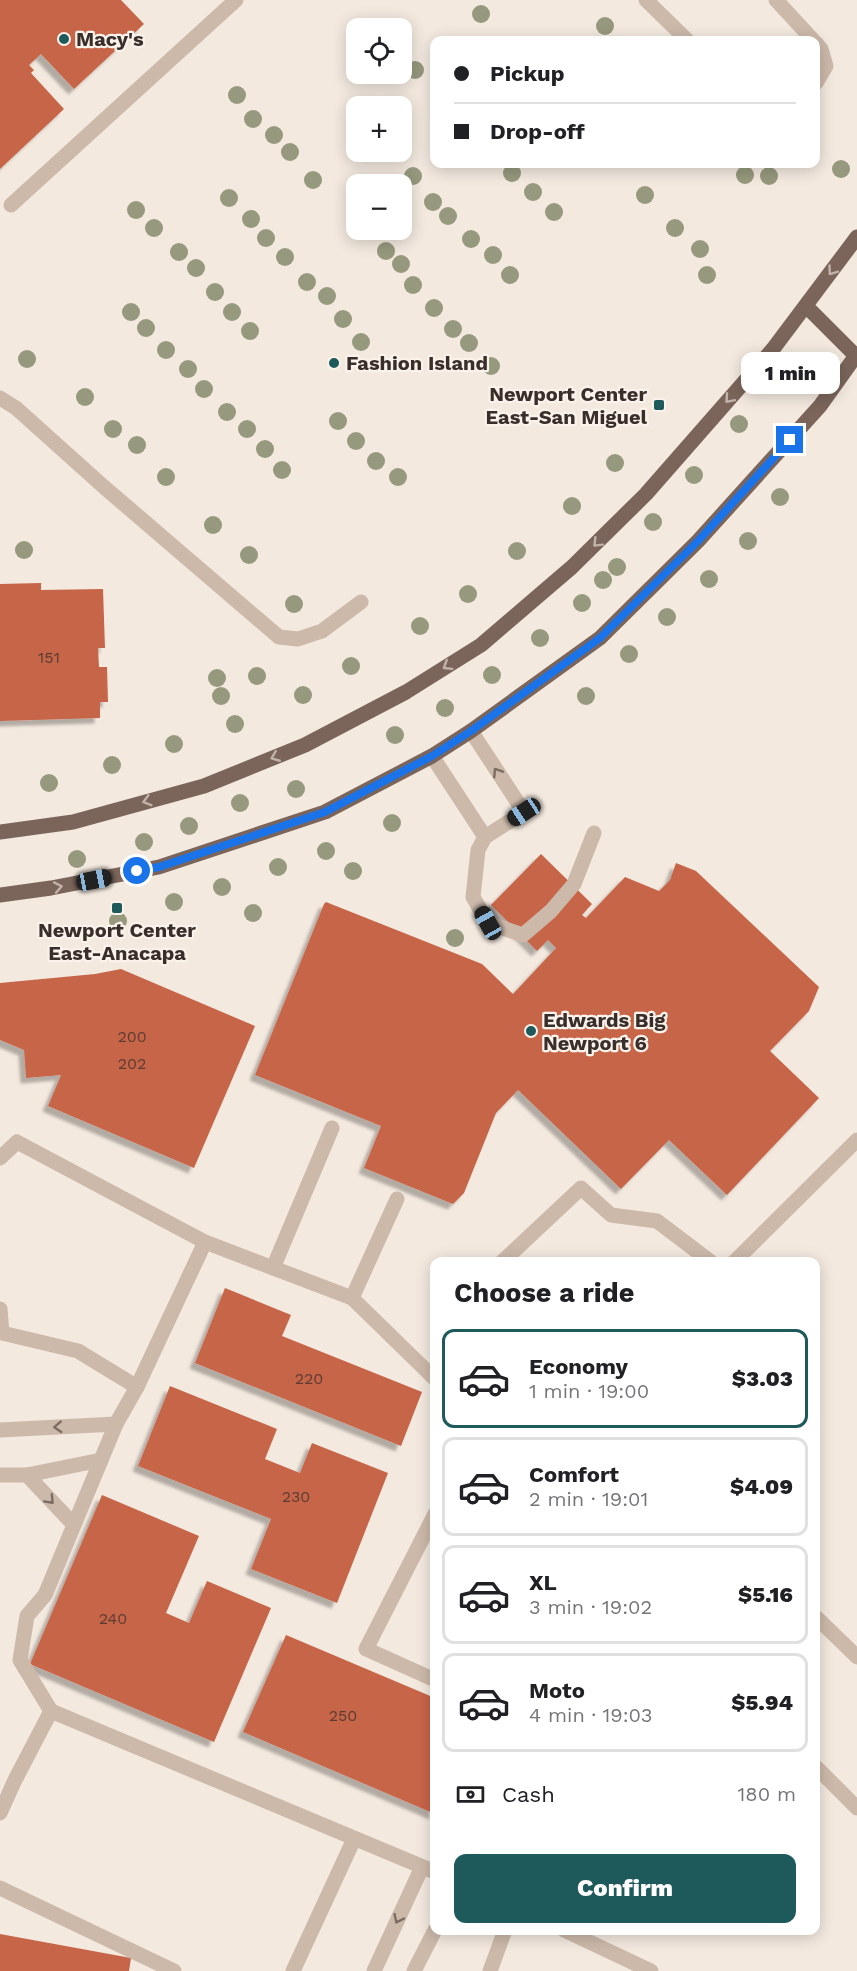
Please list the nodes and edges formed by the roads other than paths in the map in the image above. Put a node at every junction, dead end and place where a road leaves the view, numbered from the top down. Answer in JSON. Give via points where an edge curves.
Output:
{"nodes":[{"id":1,"x":236,"y":0,"type":"edge"},
{"id":2,"x":646,"y":0,"type":"edge"},
{"id":3,"x":776,"y":0,"type":"edge"},
{"id":4,"x":683,"y":36,"type":"edge"},
{"id":5,"x":809,"y":36,"type":"edge"},
{"id":6,"x":820,"y":48,"type":"edge"},
{"id":7,"x":820,"y":76,"type":"edge"},
{"id":8,"x":10,"y":205,"type":"dead end"},
{"id":9,"x":857,"y":237,"type":"edge"},
{"id":10,"x":806,"y":306,"type":"junction"},
{"id":11,"x":857,"y":356,"type":"edge"},
{"id":12,"x":0,"y":398,"type":"edge"},
{"id":13,"x":361,"y":602,"type":"dead end"},
{"id":14,"x":471,"y":731,"type":"junction"},
{"id":15,"x":432,"y":756,"type":"junction"},
{"id":16,"x":0,"y":832,"type":"edge"},
{"id":17,"x":594,"y":833,"type":"dead end"},
{"id":18,"x":485,"y":837,"type":"junction"},
{"id":19,"x":0,"y":895,"type":"edge"},
{"id":20,"x":332,"y":1128,"type":"dead end"},
{"id":21,"x":857,"y":1140,"type":"edge"},
{"id":22,"x":0,"y":1158,"type":"edge"},
{"id":23,"x":397,"y":1199,"type":"dead end"},
{"id":24,"x":205,"y":1242,"type":"junction"},
{"id":25,"x":507,"y":1257,"type":"edge"},
{"id":26,"x":704,"y":1257,"type":"edge"},
{"id":27,"x":739,"y":1257,"type":"edge"},
{"id":28,"x":273,"y":1268,"type":"junction"},
{"id":29,"x":352,"y":1298,"type":"junction"},
{"id":30,"x":0,"y":1309,"type":"edge"},
{"id":31,"x":430,"y":1374,"type":"edge"},
{"id":32,"x":137,"y":1387,"type":"junction"},
{"id":33,"x":116,"y":1424,"type":"junction"},
{"id":34,"x":0,"y":1430,"type":"edge"},
{"id":35,"x":101,"y":1460,"type":"junction"},
{"id":36,"x":0,"y":1475,"type":"edge"},
{"id":37,"x":27,"y":1475,"type":"junction"},
{"id":38,"x":430,"y":1524,"type":"edge"},
{"id":39,"x":74,"y":1525,"type":"junction"},
{"id":40,"x":820,"y":1621,"type":"edge"},
{"id":41,"x":857,"y":1657,"type":"edge"},
{"id":42,"x":430,"y":1678,"type":"edge"},
{"id":43,"x":51,"y":1711,"type":"junction"},
{"id":44,"x":820,"y":1771,"type":"edge"},
{"id":45,"x":857,"y":1808,"type":"edge"},
{"id":46,"x":0,"y":1813,"type":"edge"},
{"id":47,"x":354,"y":1839,"type":"junction"},
{"id":48,"x":429,"y":1870,"type":"edge"},
{"id":49,"x":0,"y":1888,"type":"edge"},
{"id":50,"x":432,"y":1935,"type":"edge"},
{"id":51,"x":503,"y":1935,"type":"edge"},
{"id":52,"x":575,"y":1935,"type":"edge"},
{"id":53,"x":174,"y":1971,"type":"edge"},
{"id":54,"x":292,"y":1971,"type":"edge"},
{"id":55,"x":374,"y":1971,"type":"edge"},
{"id":56,"x":414,"y":1971,"type":"edge"},
{"id":57,"x":490,"y":1971,"type":"edge"},
{"id":58,"x":651,"y":1971,"type":"edge"}],
"edges":[{"from":1,"to":8,"type":"lane"},
{"from":2,"to":4,"type":"lane"},
{"from":3,"to":5,"type":"lane"},
{"from":6,"to":7,"type":"lane","via":[[826,66]]},
{"from":9,"to":10,"type":"main road","one_way":true},
{"from":10,"to":11,"type":"main road"},
{"from":10,"to":16,"type":"main road","one_way":true,"via":[[646,494],[573,567],[481,645],[406,692],[305,745],[204,786],[73,822]]},
{"from":11,"to":14,"type":"main road","via":[[820,406],[706,533],[600,638]]},
{"from":12,"to":13,"type":"lane","via":[[279,637],[298,639],[322,631]]},
{"from":14,"to":15,"type":"main road"},
{"from":18,"to":14,"type":"lane","one_way":true,"via":[[524,812]]},
{"from":15,"to":18,"type":"lane"},
{"from":19,"to":15,"type":"main road","one_way":true,"via":[[159,867],[325,812]]},
{"from":17,"to":18,"type":"lane","via":[[574,884],[523,935],[488,923],[473,897],[478,850]]},
{"from":20,"to":28,"type":"lane"},
{"from":21,"to":27,"type":"lane"},
{"from":22,"to":24,"type":"lane","via":[[17,1142]]},
{"from":23,"to":29,"type":"lane"},
{"from":24,"to":28,"type":"lane"},
{"from":24,"to":32,"type":"lane"},
{"from":25,"to":26,"type":"lane","via":[[581,1188],[611,1215],[657,1221]]},
{"from":28,"to":29,"type":"lane"},
{"from":29,"to":31,"type":"lane"},
{"from":30,"to":32,"type":"lane","via":[[2,1333],[78,1352]]},
{"from":32,"to":33,"type":"lane"},
{"from":33,"to":34,"type":"lane","one_way":true},
{"from":33,"to":35,"type":"lane"},
{"from":35,"to":37,"type":"lane"},
{"from":35,"to":39,"type":"lane"},
{"from":36,"to":37,"type":"lane"},
{"from":37,"to":39,"type":"lane","one_way":true},
{"from":38,"to":42,"type":"lane","via":[[366,1649]]},
{"from":39,"to":43,"type":"lane","via":[[45,1595],[27,1616],[20,1660]]},
{"from":40,"to":41,"type":"lane"},
{"from":43,"to":46,"type":"lane"},
{"from":43,"to":47,"type":"lane"},
{"from":44,"to":45,"type":"lane"},
{"from":47,"to":48,"type":"lane"},
{"from":47,"to":54,"type":"lane"},
{"from":48,"to":55,"type":"lane","one_way":true},
{"from":49,"to":53,"type":"lane"},
{"from":50,"to":56,"type":"lane"},
{"from":51,"to":57,"type":"lane"},
{"from":52,"to":58,"type":"lane"}]}
